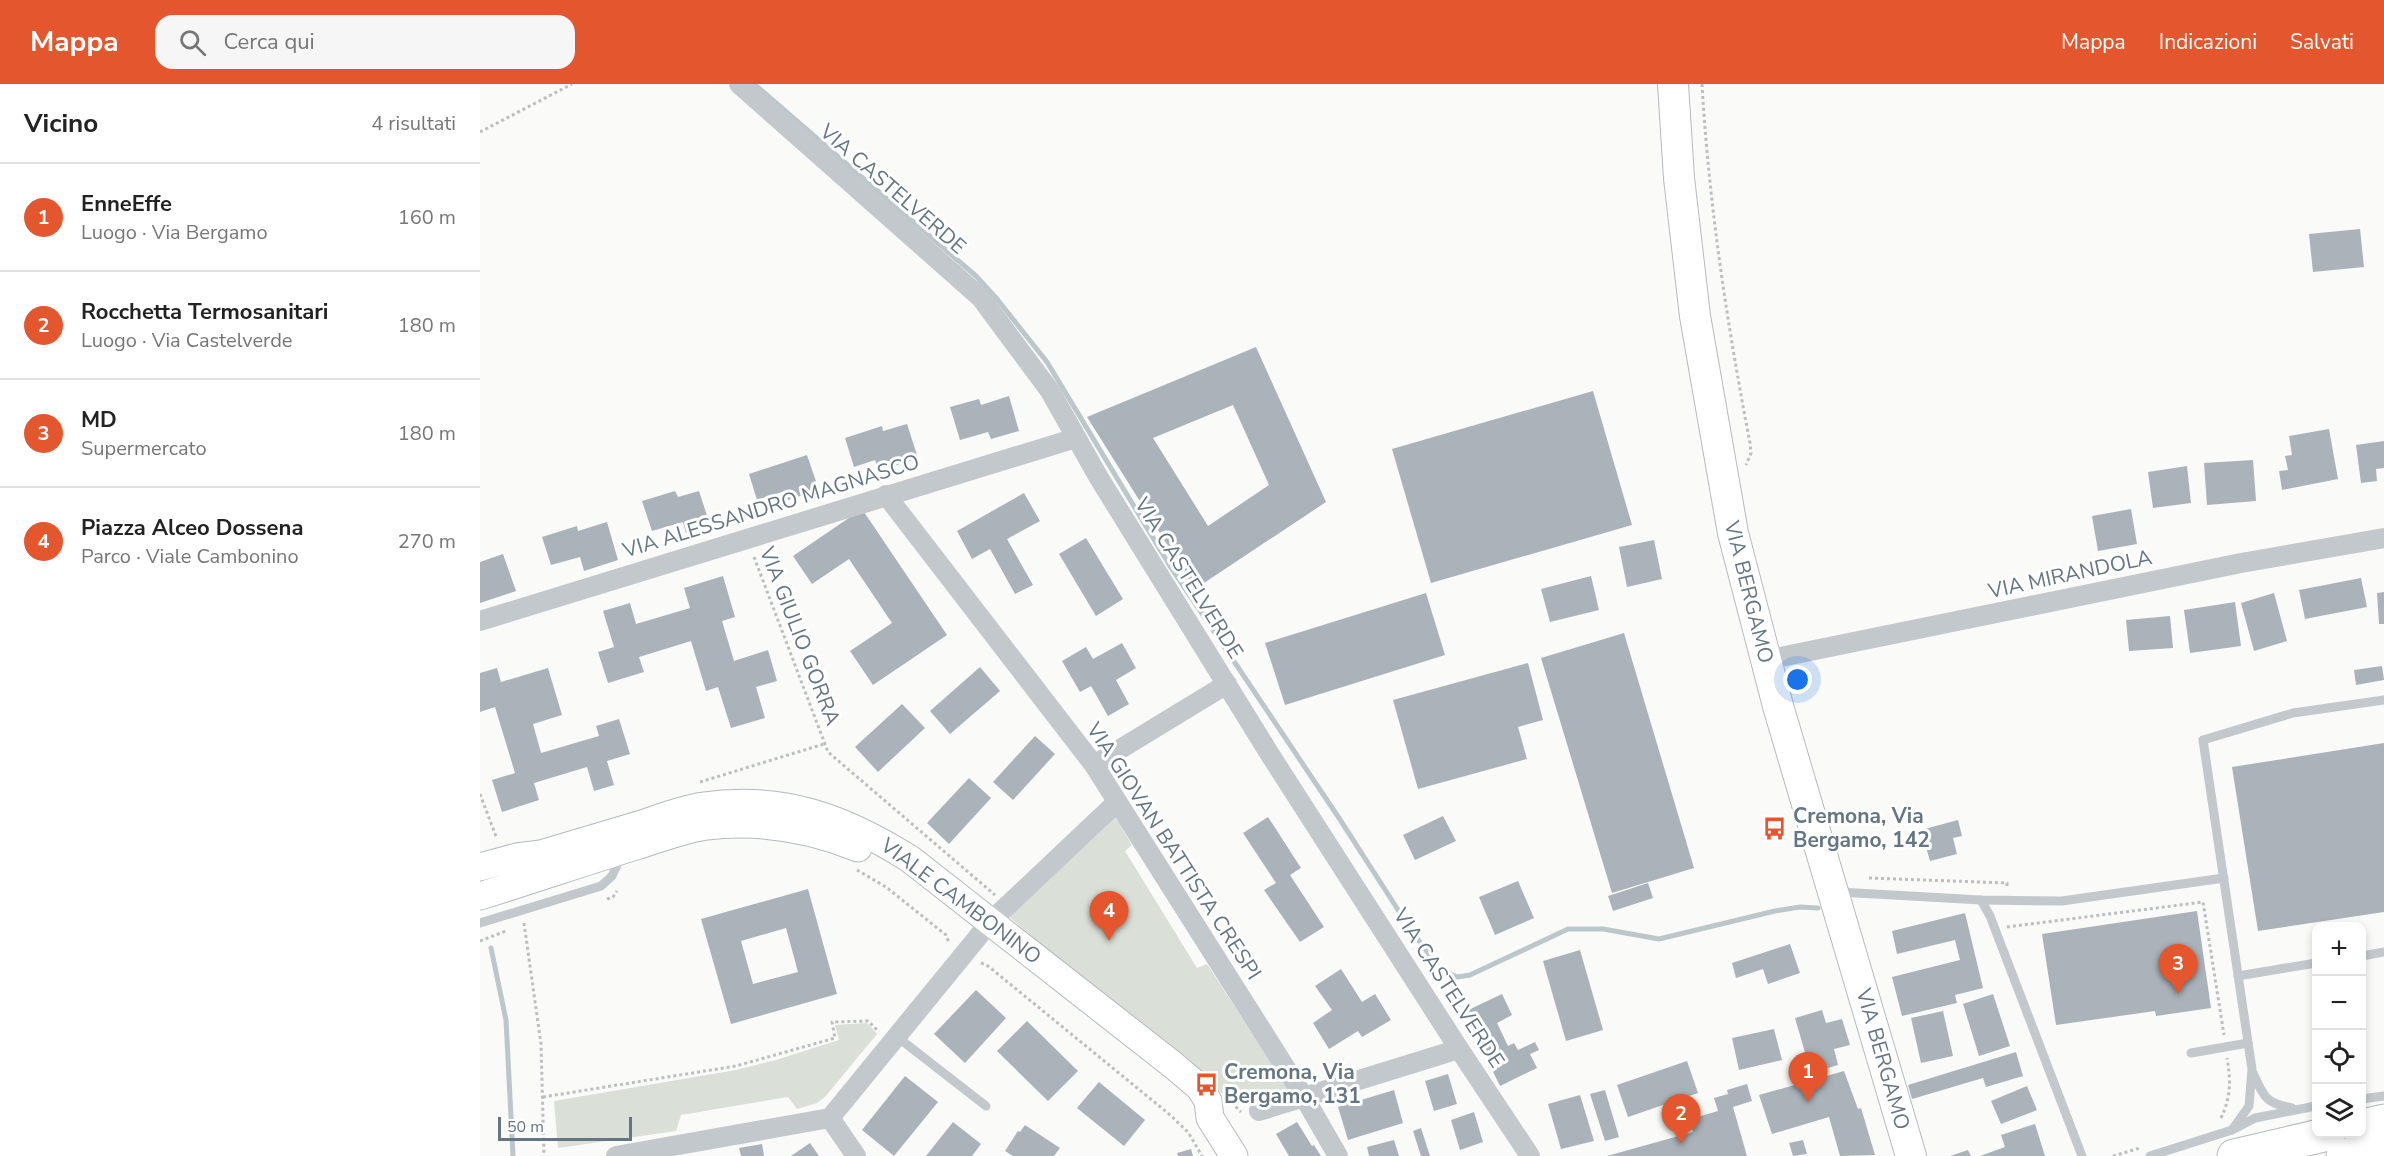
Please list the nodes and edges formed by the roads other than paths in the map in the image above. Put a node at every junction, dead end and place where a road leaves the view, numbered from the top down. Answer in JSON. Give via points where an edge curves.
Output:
{"nodes":[{"id":1,"x":739,"y":84,"type":"edge"},
{"id":2,"x":1673,"y":84,"type":"edge"},
{"id":3,"x":1076,"y":438,"type":"junction"},
{"id":4,"x":886,"y":495,"type":"junction"},
{"id":5,"x":2384,"y":538,"type":"edge"},
{"id":6,"x":480,"y":621,"type":"edge"},
{"id":7,"x":1766,"y":660,"type":"junction"},
{"id":8,"x":1227,"y":684,"type":"junction"},
{"id":9,"x":2384,"y":700,"type":"edge"},
{"id":10,"x":1094,"y":765,"type":"junction"},
{"id":11,"x":1117,"y":802,"type":"junction"},
{"id":12,"x":621,"y":840,"type":"junction"},
{"id":13,"x":480,"y":867,"type":"edge"},
{"id":14,"x":2224,"y":878,"type":"junction"},
{"id":15,"x":1833,"y":892,"type":"junction"},
{"id":16,"x":480,"y":896,"type":"edge"},
{"id":17,"x":1981,"y":900,"type":"junction"},
{"id":18,"x":993,"y":920,"type":"junction"},
{"id":19,"x":480,"y":923,"type":"edge"},
{"id":20,"x":2384,"y":952,"type":"edge"},
{"id":21,"x":2366,"y":955,"type":"edge"},
{"id":22,"x":2312,"y":964,"type":"edge"},
{"id":23,"x":2238,"y":976,"type":"junction"},
{"id":24,"x":893,"y":1040,"type":"junction"},
{"id":25,"x":2248,"y":1043,"type":"junction"},
{"id":26,"x":1458,"y":1049,"type":"junction"},
{"id":27,"x":2191,"y":1053,"type":"dead end"},
{"id":28,"x":2252,"y":1069,"type":"junction"},
{"id":29,"x":2384,"y":1096,"type":"edge"},
{"id":30,"x":1304,"y":1097,"type":"junction"},
{"id":31,"x":2366,"y":1098,"type":"edge"},
{"id":32,"x":986,"y":1106,"type":"dead end"},
{"id":33,"x":2312,"y":1107,"type":"edge"},
{"id":34,"x":2298,"y":1109,"type":"junction"},
{"id":35,"x":1259,"y":1111,"type":"dead end"},
{"id":36,"x":830,"y":1118,"type":"junction"},
{"id":37,"x":2384,"y":1120,"type":"edge"},
{"id":38,"x":2366,"y":1125,"type":"edge"},
{"id":39,"x":2312,"y":1136,"type":"edge"},
{"id":40,"x":2233,"y":1143,"type":"edge"},
{"id":41,"x":2384,"y":1145,"type":"edge"},
{"id":42,"x":1234,"y":1152,"type":"edge"},
{"id":43,"x":616,"y":1156,"type":"edge"},
{"id":44,"x":856,"y":1156,"type":"edge"},
{"id":45,"x":1338,"y":1156,"type":"edge"},
{"id":46,"x":1530,"y":1156,"type":"edge"},
{"id":47,"x":1911,"y":1156,"type":"edge"},
{"id":48,"x":2082,"y":1156,"type":"edge"},
{"id":49,"x":2150,"y":1156,"type":"edge"},
{"id":50,"x":2343,"y":1156,"type":"edge"}],
"edges":[{"from":1,"to":3,"type":"street","name":"VIA CASTELVERDE","via":[[981,298],[1050,391]]},
{"from":2,"to":7,"type":"main road","name":"VIA BERGAMO","via":[[1679,178],[1707,395],[1733,533]]},
{"from":3,"to":4,"type":"street","name":"VIA ALESSANDRO MAGNASCO"},
{"from":3,"to":8,"type":"street","name":"VIA CASTELVERDE"},
{"from":4,"to":6,"type":"street","name":"VIA ALESSANDRO MAGNASCO"},
{"from":4,"to":10,"type":"street","name":"VIA GIOVAN BATTISTA CRESPI"},
{"from":5,"to":7,"type":"street","name":"VIA MIRANDOLA","via":[[2241,563]]},
{"from":7,"to":15,"type":"main road","name":"VIA BERGAMO"},
{"from":8,"to":10,"type":"street"},
{"from":8,"to":26,"type":"street","name":"VIA CASTELVERDE"},
{"from":9,"to":14,"type":"lane","via":[[2293,713],[2203,740]]},
{"from":10,"to":11,"type":"street","name":"VIA GIOVAN BATTISTA CRESPI"},
{"from":11,"to":18,"type":"street"},
{"from":11,"to":30,"type":"street","name":"VIA GIOVAN BATTISTA CRESPI"},
{"from":12,"to":13,"type":"street","name":"VIALE CAMBONINO"},
{"from":12,"to":16,"type":"street","name":"VIALE CAMBONINO"},
{"from":12,"to":18,"type":"street","name":"VIALE CAMBONINO","via":[[701,807],[754,803],[799,808],[839,820],[881,841]]},
{"from":12,"to":19,"type":"lane","via":[[620,862],[608,882]]},
{"from":14,"to":17,"type":"lane","via":[[2062,900]]},
{"from":14,"to":23,"type":"lane"},
{"from":15,"to":17,"type":"lane"},
{"from":15,"to":47,"type":"main road","name":"VIA BERGAMO"},
{"from":17,"to":48,"type":"lane"},
{"from":18,"to":24,"type":"street"},
{"from":18,"to":42,"type":"street","name":"VIALE CAMBONINO","via":[[1200,1088],[1208,1101],[1210,1118]]},
{"from":20,"to":21,"type":"lane"},
{"from":22,"to":23,"type":"lane"},
{"from":23,"to":25,"type":"lane"},
{"from":24,"to":32,"type":"lane"},
{"from":24,"to":36,"type":"street"},
{"from":25,"to":27,"type":"lane"},
{"from":25,"to":28,"type":"lane"},
{"from":26,"to":30,"type":"street"},
{"from":26,"to":46,"type":"street","name":"VIA CASTELVERDE"},
{"from":28,"to":34,"type":"lane","via":[[2264,1097],[2274,1105]]},
{"from":28,"to":40,"type":"lane","via":[[2249,1106]]},
{"from":29,"to":31,"type":"lane"},
{"from":30,"to":35,"type":"street"},
{"from":30,"to":45,"type":"street","name":"VIA GIOVAN BATTISTA CRESPI"},
{"from":33,"to":34,"type":"lane"},
{"from":34,"to":40,"type":"lane","via":[[2255,1118]]},
{"from":36,"to":43,"type":"street"},
{"from":36,"to":44,"type":"street"},
{"from":37,"to":38,"type":"highway"},
{"from":39,"to":40,"type":"highway"},
{"from":40,"to":49,"type":"lane"},
{"from":41,"to":50,"type":"highway"}]}
